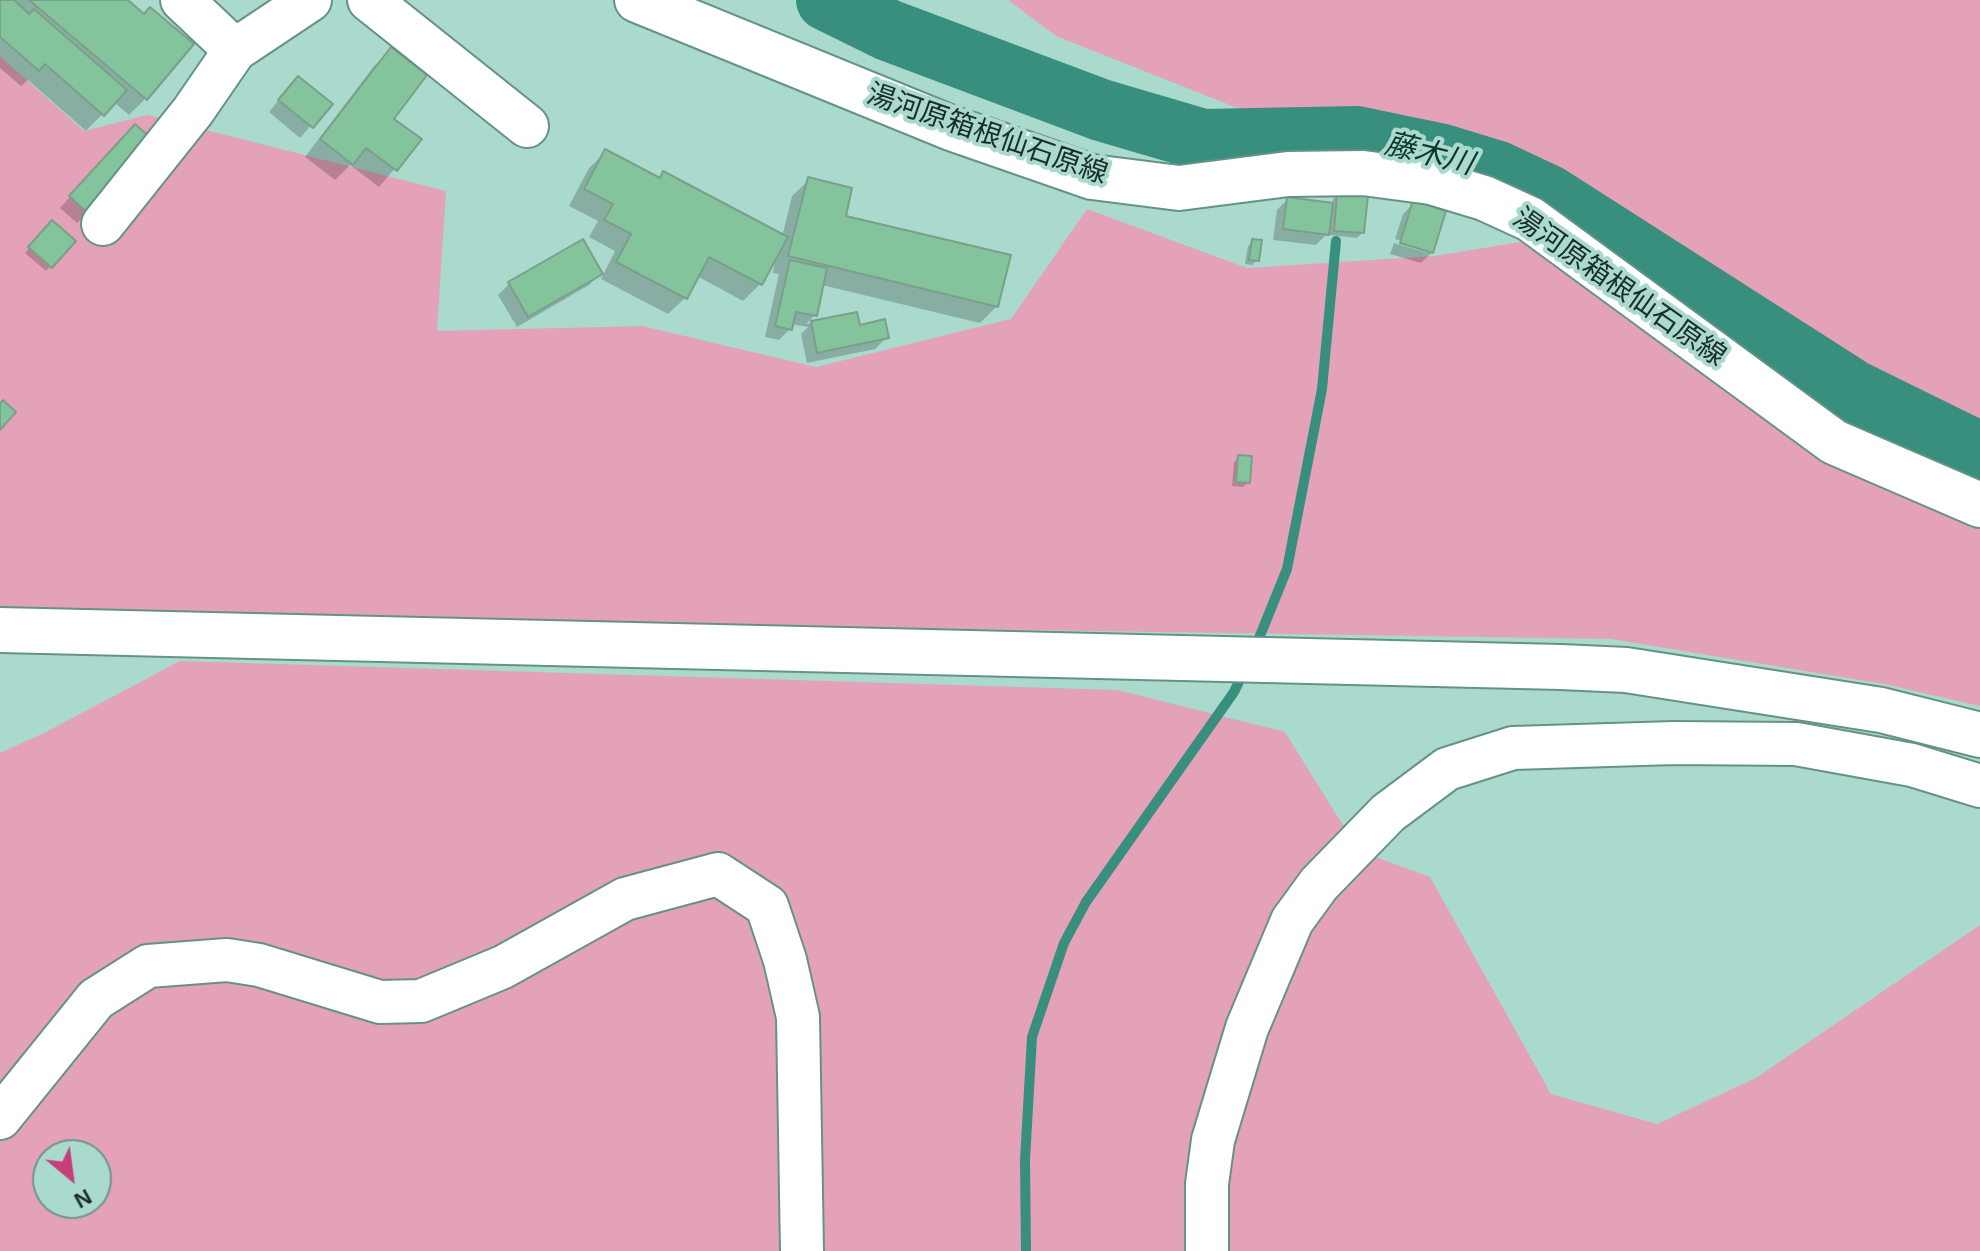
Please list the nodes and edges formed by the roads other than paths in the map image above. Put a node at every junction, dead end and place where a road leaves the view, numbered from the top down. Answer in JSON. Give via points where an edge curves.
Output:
{"nodes":[{"id":1,"x":182,"y":0,"type":"edge"},
{"id":2,"x":310,"y":0,"type":"edge"},
{"id":3,"x":369,"y":0,"type":"edge"},
{"id":4,"x":637,"y":0,"type":"edge"},
{"id":5,"x":235,"y":50,"type":"junction"},
{"id":6,"x":527,"y":126,"type":"dead end"},
{"id":7,"x":103,"y":224,"type":"dead end"},
{"id":8,"x":1980,"y":505,"type":"edge"},
{"id":9,"x":0,"y":630,"type":"edge"},
{"id":10,"x":1980,"y":735,"type":"edge"},
{"id":11,"x":1980,"y":786,"type":"edge"},
{"id":12,"x":0,"y":1118,"type":"edge"},
{"id":13,"x":802,"y":1251,"type":"edge"},
{"id":14,"x":1207,"y":1251,"type":"edge"}],
"edges":[{"from":1,"to":5,"type":"street"},
{"from":2,"to":5,"type":"street"},
{"from":3,"to":6,"type":"street"},
{"from":4,"to":8,"type":"street","name":"湯河原箱根仙石原線","via":[[951,128],[1092,177],[1179,188],[1288,174],[1363,173],[1431,182],[1484,198],[1530,219],[1834,442]]},
{"from":5,"to":7,"type":"street"},
{"from":9,"to":10,"type":"street","via":[[1626,670],[1881,710]]},
{"from":11,"to":14,"type":"street","via":[[1912,765],[1796,744],[1513,748],[1447,769],[1388,813],[1319,884],[1292,921],[1247,1028],[1213,1140]]},
{"from":12,"to":13,"type":"street","via":[[96,999],[148,966],[227,960],[380,1002],[421,1001],[503,967],[625,899],[718,874],[767,906],[789,974],[798,1017]]}]}
